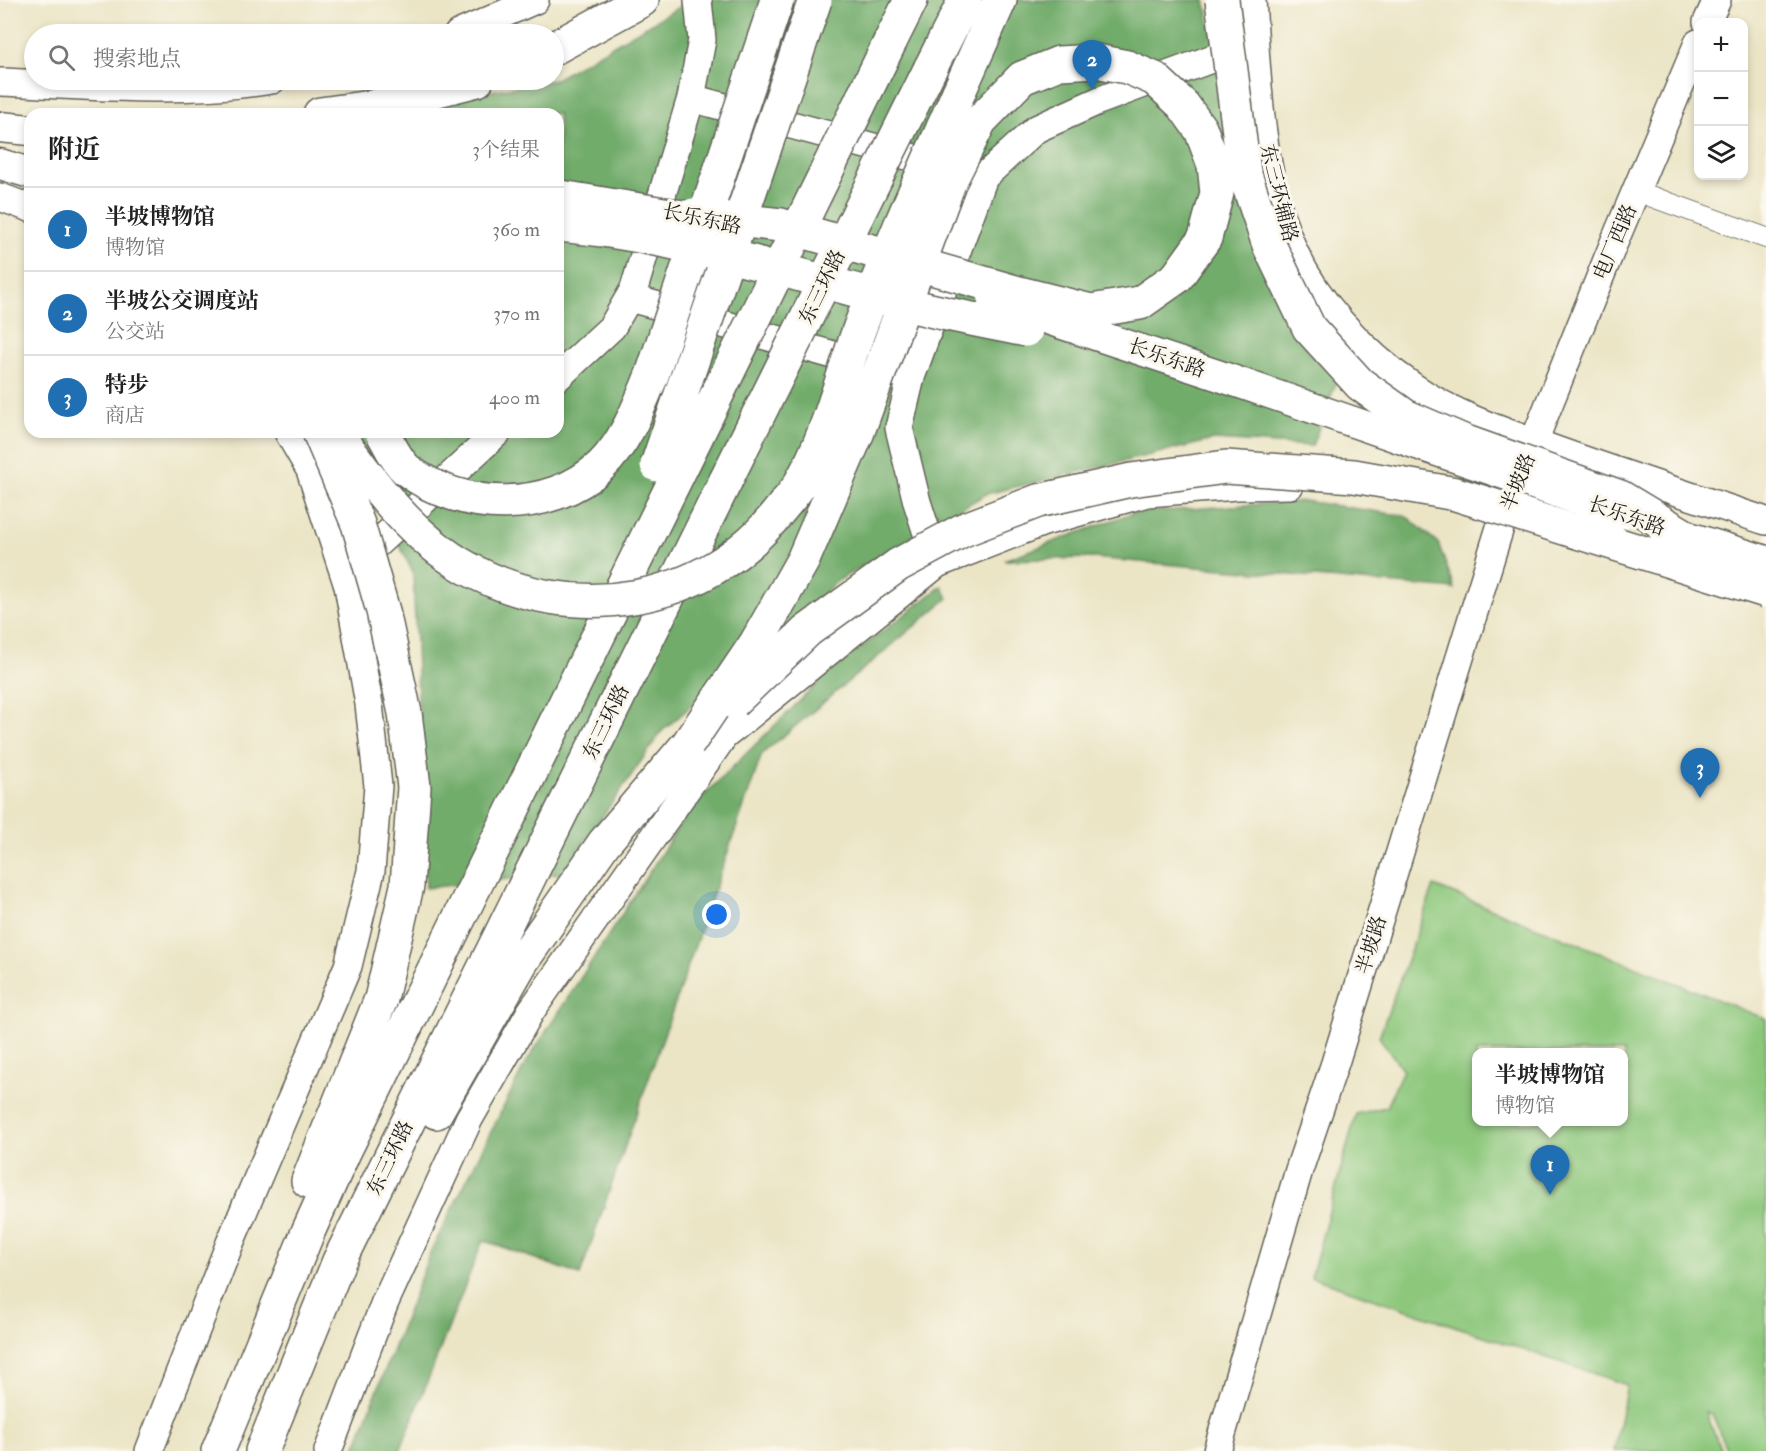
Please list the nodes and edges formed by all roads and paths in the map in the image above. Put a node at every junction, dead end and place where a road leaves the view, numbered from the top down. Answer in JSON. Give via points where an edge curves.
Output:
{"nodes":[{"id":1,"x":535,"y":0,"type":"edge"},
{"id":2,"x":642,"y":0,"type":"edge"},
{"id":3,"x":698,"y":0,"type":"edge"},
{"id":4,"x":777,"y":0,"type":"edge"},
{"id":5,"x":815,"y":0,"type":"edge"},
{"id":6,"x":911,"y":0,"type":"edge"},
{"id":7,"x":965,"y":0,"type":"edge"},
{"id":8,"x":1000,"y":0,"type":"edge"},
{"id":9,"x":1222,"y":0,"type":"edge"},
{"id":10,"x":1252,"y":0,"type":"edge"},
{"id":11,"x":1717,"y":0,"type":"edge"},
{"id":12,"x":1709,"y":18,"type":"edge"},
{"id":13,"x":481,"y":24,"type":"edge"},
{"id":14,"x":564,"y":43,"type":"edge"},
{"id":15,"x":1254,"y":43,"type":"junction"},
{"id":16,"x":1694,"y":53,"type":"edge"},
{"id":17,"x":0,"y":82,"type":"edge"},
{"id":18,"x":24,"y":83,"type":"edge"},
{"id":19,"x":438,"y":90,"type":"edge"},
{"id":20,"x":691,"y":98,"type":"junction"},
{"id":21,"x":364,"y":108,"type":"edge"},
{"id":22,"x":13,"y":132,"type":"edge"},
{"id":23,"x":24,"y":144,"type":"edge"},
{"id":24,"x":0,"y":164,"type":"edge"},
{"id":25,"x":24,"y":171,"type":"edge"},
{"id":26,"x":984,"y":177,"type":"junction"},
{"id":27,"x":1636,"y":191,"type":"junction"},
{"id":28,"x":564,"y":196,"type":"edge"},
{"id":29,"x":0,"y":197,"type":"edge"},
{"id":30,"x":24,"y":206,"type":"edge"},
{"id":31,"x":564,"y":214,"type":"edge"},
{"id":32,"x":693,"y":215,"type":"junction"},
{"id":33,"x":564,"y":226,"type":"edge"},
{"id":34,"x":1766,"y":238,"type":"edge"},
{"id":35,"x":630,"y":298,"type":"junction"},
{"id":36,"x":1026,"y":330,"type":"junction"},
{"id":37,"x":564,"y":371,"type":"edge"},
{"id":38,"x":911,"y":377,"type":"junction"},
{"id":39,"x":291,"y":438,"type":"edge"},
{"id":40,"x":322,"y":438,"type":"edge"},
{"id":41,"x":342,"y":438,"type":"edge"},
{"id":42,"x":386,"y":438,"type":"edge"},
{"id":43,"x":492,"y":438,"type":"edge"},
{"id":44,"x":1533,"y":442,"type":"junction"},
{"id":45,"x":670,"y":466,"type":"junction"},
{"id":46,"x":1502,"y":521,"type":"junction"},
{"id":47,"x":1766,"y":521,"type":"edge"},
{"id":48,"x":1685,"y":536,"type":"junction"},
{"id":49,"x":339,"y":560,"type":"junction"},
{"id":50,"x":1766,"y":561,"type":"edge"},
{"id":51,"x":937,"y":564,"type":"junction"},
{"id":52,"x":1766,"y":580,"type":"edge"},
{"id":53,"x":1766,"y":591,"type":"edge"},
{"id":54,"x":1766,"y":607,"type":"edge"},
{"id":55,"x":688,"y":744,"type":"junction"},
{"id":56,"x":339,"y":1261,"type":"junction"},
{"id":57,"x":149,"y":1451,"type":"edge"},
{"id":58,"x":197,"y":1451,"type":"edge"},
{"id":59,"x":218,"y":1451,"type":"edge"},
{"id":60,"x":262,"y":1451,"type":"edge"},
{"id":61,"x":328,"y":1451,"type":"edge"},
{"id":62,"x":1217,"y":1451,"type":"edge"}],
"edges":[{"from":1,"to":13,"type":"main road"},
{"from":2,"to":14,"type":"highway"},
{"from":3,"to":20,"type":"main road","via":[[702,40]]},
{"from":4,"to":42,"type":"highway","bridge":true,"via":[[652,375],[629,428],[601,465],[562,492],[515,502],[472,500],[405,469]]},
{"from":5,"to":45,"type":"highway","bridge":true},
{"from":6,"to":45,"type":"highway","bridge":true},
{"from":7,"to":56,"type":"highway","name":"东三环路","bridge":true},
{"from":8,"to":41,"type":"highway","bridge":true,"via":[[881,270],[829,421],[801,483],[770,523],[738,554],[704,576],[644,597],[559,600],[513,590],[466,567],[422,536]]},
{"from":9,"to":48,"type":"highway","bridge":true,"via":[[1244,172],[1269,245],[1309,328],[1360,384],[1406,416],[1463,441],[1620,497]]},
{"from":10,"to":15,"type":"main road","name":"东三环辅路"},
{"from":11,"to":12,"type":"main road"},
{"from":15,"to":26,"type":"main road","via":[[1098,101],[1036,129]]},
{"from":15,"to":44,"type":"main road","name":"东三环辅路","via":[[1260,111],[1279,208],[1299,260],[1323,298],[1344,326],[1415,388],[1470,418]]},
{"from":16,"to":27,"type":"main road","name":"电厂西路"},
{"from":17,"to":18,"type":"main road"},
{"from":19,"to":21,"type":"highway"},
{"from":20,"to":26,"type":"main road"},
{"from":20,"to":35,"type":"main road"},
{"from":22,"to":23,"type":"main road"},
{"from":24,"to":25,"type":"main road"},
{"from":26,"to":38,"type":"main road"},
{"from":27,"to":34,"type":"street"},
{"from":27,"to":44,"type":"main road","name":"电厂西路"},
{"from":28,"to":32,"type":"main road","name":"长乐东路","bridge":true},
{"from":29,"to":30,"type":"main road"},
{"from":31,"to":36,"type":"main road","name":"长乐东路","bridge":true,"via":[[766,254]]},
{"from":32,"to":48,"type":"main road","name":"长乐东路","bridge":true,"via":[[1041,316]]},
{"from":32,"to":55,"type":"highway","bridge":true,"via":[[782,225],[917,264],[928,267],[1019,293],[1091,311],[1140,303],[1177,277],[1205,238],[1217,193],[1214,165],[1201,130],[1183,105],[1155,79],[1127,67],[1096,61],[1059,63],[1022,78],[980,121],[949,183],[929,236],[926,246],[922,257],[918,268],[856,434],[803,560],[756,643]]},
{"from":33,"to":36,"type":"highway","bridge":true,"via":[[606,229],[688,247],[915,307]]},
{"from":35,"to":37,"type":"main road","via":[[612,327]]},
{"from":35,"to":38,"type":"main road"},
{"from":36,"to":52,"type":"main road","name":"长乐东路"},
{"from":38,"to":51,"type":"main road","via":[[899,428]]},
{"from":39,"to":49,"type":"main road","via":[[310,470]]},
{"from":40,"to":58,"type":"highway","bridge":true,"via":[[358,524],[383,611],[405,713],[414,787],[407,886],[381,999]]},
{"from":43,"to":49,"type":"main road","via":[[367,553]]},
{"from":44,"to":46,"type":"main road","name":"半坡路"},
{"from":44,"to":47,"type":"main road","name":"东三环辅路"},
{"from":45,"to":59,"type":"highway","via":[[469,864],[456,923],[308,1232]]},
{"from":46,"to":51,"type":"main road","via":[[1442,503],[1370,489],[1218,487],[1147,494],[1044,522]]},
{"from":46,"to":54,"type":"main road"},
{"from":46,"to":62,"type":"main road","name":"半坡路","via":[[1299,1170]]},
{"from":48,"to":50,"type":"main road","name":"长乐东路","bridge":true},
{"from":49,"to":57,"type":"main road","via":[[348,586],[369,704],[378,786],[371,871],[348,966],[230,1243]]},
{"from":51,"to":61,"type":"main road","via":[[724,736],[531,1011],[469,1119],[385,1302]]},
{"from":53,"to":55,"type":"highway","bridge":true,"via":[[1456,494],[1354,476],[1226,467],[1131,480],[1038,501],[963,530],[898,565],[807,631]]},
{"from":55,"to":56,"type":"highway","via":[[604,843],[522,961],[393,1188]]},
{"from":56,"to":60,"type":"highway","name":"东三环路"}]}
